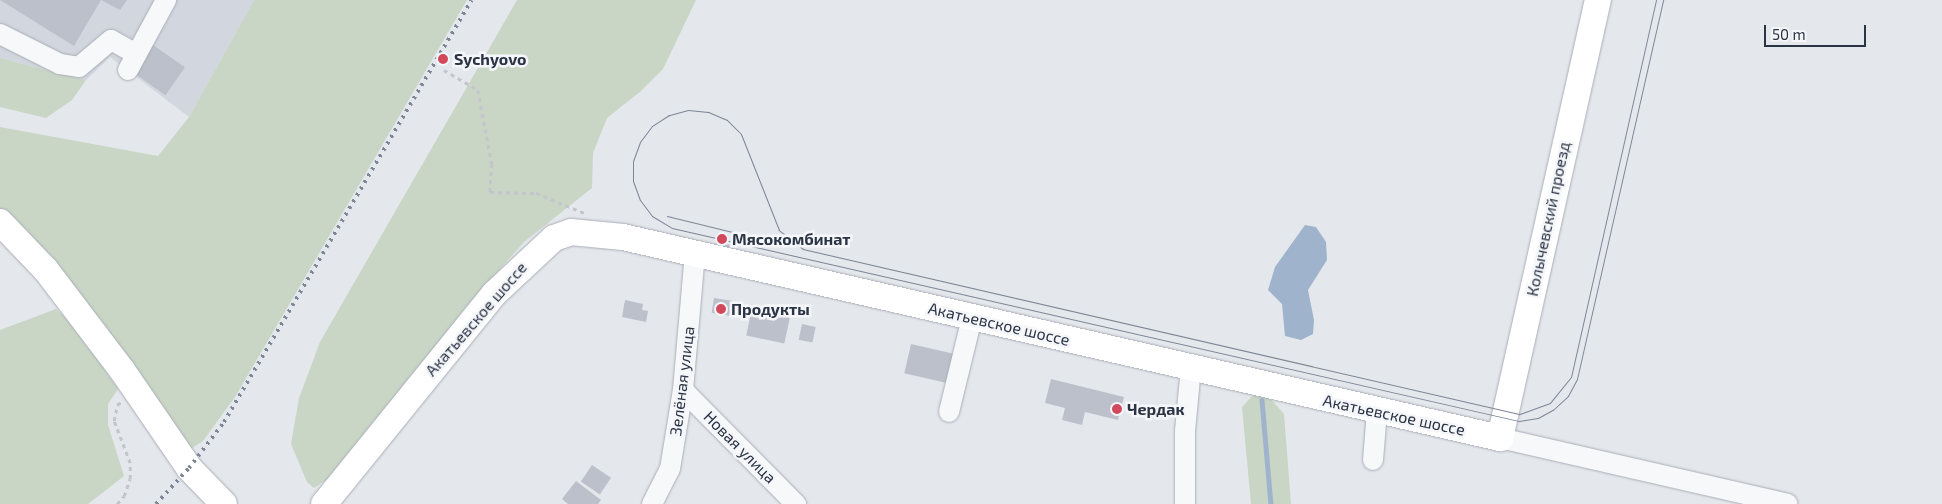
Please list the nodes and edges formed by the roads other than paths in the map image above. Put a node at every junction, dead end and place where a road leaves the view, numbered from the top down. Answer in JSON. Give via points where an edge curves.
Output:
{"nodes":[{"id":1,"x":166,"y":0,"type":"edge"},
{"id":2,"x":1598,"y":0,"type":"edge"},
{"id":3,"x":0,"y":34,"type":"edge"},
{"id":4,"x":0,"y":222,"type":"edge"},
{"id":5,"x":695,"y":254,"type":"junction"},
{"id":6,"x":972,"y":318,"type":"junction"},
{"id":7,"x":1192,"y":368,"type":"junction"},
{"id":8,"x":683,"y":390,"type":"junction"},
{"id":9,"x":949,"y":412,"type":"dead end"},
{"id":10,"x":1377,"y":412,"type":"junction"},
{"id":11,"x":1500,"y":438,"type":"junction"},
{"id":12,"x":1373,"y":460,"type":"dead end"},
{"id":13,"x":224,"y":504,"type":"edge"},
{"id":14,"x":324,"y":504,"type":"edge"},
{"id":15,"x":652,"y":504,"type":"edge"},
{"id":16,"x":796,"y":504,"type":"edge"},
{"id":17,"x":1185,"y":504,"type":"edge"},
{"id":18,"x":1788,"y":504,"type":"edge"}],
"edges":[{"from":1,"to":3,"type":"street","via":[[132,62],[111,40],[79,68],[60,64]]},
{"from":2,"to":11,"type":"main road","name":"Колычевский проезд"},
{"from":4,"to":13,"type":"main road","via":[[46,270],[136,390],[189,468]]},
{"from":5,"to":6,"type":"main road","name":"Акатьевское шоссе"},
{"from":5,"to":8,"type":"street","name":"Зелёная улица"},
{"from":5,"to":14,"type":"main road","name":"Акатьевское шоссе","via":[[591,232],[554,238],[524,263],[462,331]]},
{"from":6,"to":7,"type":"main road","name":"Акатьевское шоссе"},
{"from":6,"to":9,"type":"street"},
{"from":7,"to":10,"type":"main road","name":"Акатьевское шоссе"},
{"from":7,"to":17,"type":"street","via":[[1185,431]]},
{"from":8,"to":15,"type":"street","name":"Зелёная улица","via":[[670,469]]},
{"from":8,"to":16,"type":"street","name":"Новая улица"},
{"from":10,"to":11,"type":"main road","name":"Акатьевское шоссе"},
{"from":10,"to":12,"type":"street"},
{"from":11,"to":18,"type":"street","name":"Акатьевское шоссе"}]}
